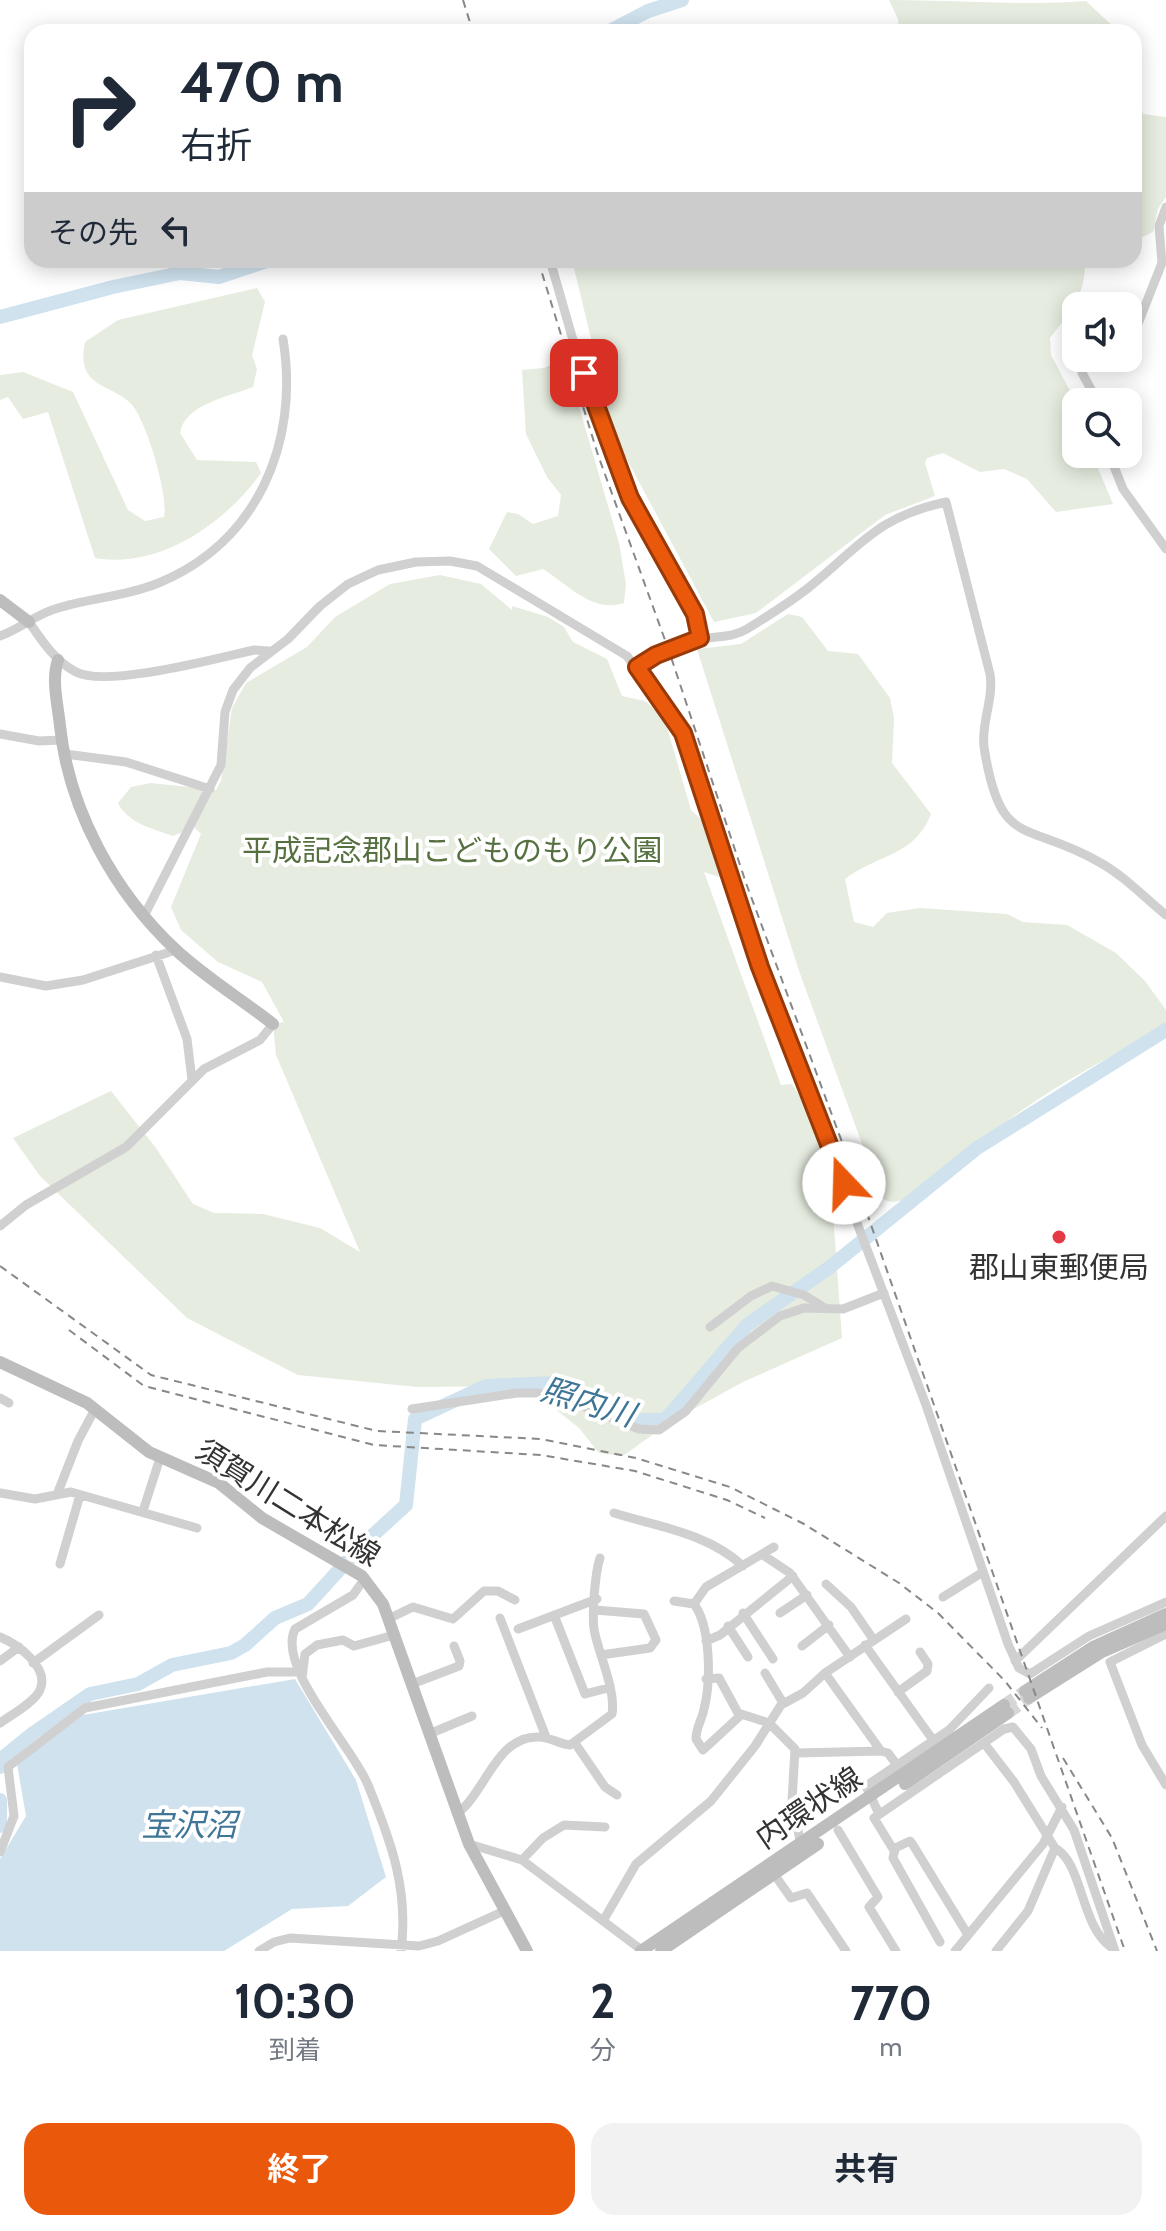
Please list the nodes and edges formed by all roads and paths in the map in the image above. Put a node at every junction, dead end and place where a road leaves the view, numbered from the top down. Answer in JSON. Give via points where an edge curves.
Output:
{"nodes":[{"id":1,"x":1166,"y":207,"type":"edge"},
{"id":2,"x":552,"y":268,"type":"edge"},
{"id":3,"x":1142,"y":314,"type":"edge"},
{"id":4,"x":283,"y":339,"type":"dead end"},
{"id":5,"x":1115,"y":468,"type":"edge"},
{"id":6,"x":1166,"y":549,"type":"edge"},
{"id":7,"x":0,"y":600,"type":"edge"},
{"id":8,"x":29,"y":622,"type":"junction"},
{"id":9,"x":0,"y":636,"type":"edge"},
{"id":10,"x":700,"y":638,"type":"junction"},
{"id":11,"x":269,"y":651,"type":"junction"},
{"id":12,"x":58,"y":660,"type":"junction"},
{"id":13,"x":637,"y":667,"type":"junction"},
{"id":14,"x":0,"y":734,"type":"edge"},
{"id":15,"x":61,"y":740,"type":"junction"},
{"id":16,"x":65,"y":754,"type":"junction"},
{"id":17,"x":210,"y":789,"type":"junction"},
{"id":18,"x":1166,"y":915,"type":"edge"},
{"id":19,"x":144,"y":916,"type":"junction"},
{"id":20,"x":176,"y":950,"type":"junction"},
{"id":21,"x":156,"y":955,"type":"junction"},
{"id":22,"x":0,"y":977,"type":"edge"},
{"id":23,"x":273,"y":1024,"type":"joint"},
{"id":24,"x":192,"y":1080,"type":"junction"},
{"id":25,"x":0,"y":1226,"type":"edge"},
{"id":26,"x":884,"y":1293,"type":"junction"},
{"id":27,"x":825,"y":1308,"type":"junction"},
{"id":28,"x":710,"y":1327,"type":"dead end"},
{"id":29,"x":0,"y":1362,"type":"edge"},
{"id":30,"x":95,"y":1409,"type":"junction"},
{"id":31,"x":412,"y":1409,"type":"dead end"},
{"id":32,"x":160,"y":1458,"type":"junction"},
{"id":33,"x":58,"y":1492,"type":"junction"},
{"id":34,"x":0,"y":1493,"type":"edge"},
{"id":35,"x":80,"y":1495,"type":"junction"},
{"id":36,"x":143,"y":1511,"type":"junction"},
{"id":37,"x":614,"y":1513,"type":"dead end"},
{"id":38,"x":1166,"y":1516,"type":"edge"},
{"id":39,"x":197,"y":1528,"type":"dead end"},
{"id":40,"x":774,"y":1547,"type":"dead end"},
{"id":41,"x":763,"y":1555,"type":"junction"},
{"id":42,"x":600,"y":1558,"type":"dead end"},
{"id":43,"x":60,"y":1564,"type":"dead end"},
{"id":44,"x":743,"y":1566,"type":"junction"},
{"id":45,"x":983,"y":1572,"type":"junction"},
{"id":46,"x":361,"y":1575,"type":"junction"},
{"id":47,"x":793,"y":1576,"type":"junction"},
{"id":48,"x":826,"y":1584,"type":"dead end"},
{"id":49,"x":807,"y":1595,"type":"junction"},
{"id":50,"x":943,"y":1597,"type":"dead end"},
{"id":51,"x":515,"y":1600,"type":"dead end"},
{"id":52,"x":674,"y":1601,"type":"dead end"},
{"id":53,"x":1166,"y":1602,"type":"edge"},
{"id":54,"x":596,"y":1604,"type":"junction"},
{"id":55,"x":694,"y":1604,"type":"junction"},
{"id":56,"x":743,"y":1613,"type":"junction"},
{"id":57,"x":780,"y":1613,"type":"dead end"},
{"id":58,"x":1166,"y":1614,"type":"edge"},
{"id":59,"x":99,"y":1615,"type":"dead end"},
{"id":60,"x":554,"y":1615,"type":"junction"},
{"id":61,"x":500,"y":1618,"type":"dead end"},
{"id":62,"x":388,"y":1619,"type":"junction"},
{"id":63,"x":906,"y":1619,"type":"dead end"},
{"id":64,"x":1166,"y":1624,"type":"edge"},
{"id":65,"x":829,"y":1625,"type":"junction"},
{"id":66,"x":728,"y":1626,"type":"junction"},
{"id":67,"x":518,"y":1629,"type":"dead end"},
{"id":68,"x":1166,"y":1634,"type":"edge"},
{"id":69,"x":394,"y":1635,"type":"junction"},
{"id":70,"x":0,"y":1637,"type":"edge"},
{"id":71,"x":706,"y":1641,"type":"junction"},
{"id":72,"x":869,"y":1642,"type":"junction"},
{"id":73,"x":454,"y":1646,"type":"dead end"},
{"id":74,"x":802,"y":1646,"type":"dead end"},
{"id":75,"x":19,"y":1647,"type":"junction"},
{"id":76,"x":920,"y":1652,"type":"dead end"},
{"id":77,"x":601,"y":1655,"type":"junction"},
{"id":78,"x":748,"y":1657,"type":"dead end"},
{"id":79,"x":850,"y":1657,"type":"junction"},
{"id":80,"x":773,"y":1659,"type":"dead end"},
{"id":81,"x":0,"y":1661,"type":"edge"},
{"id":82,"x":1015,"y":1661,"type":"junction"},
{"id":83,"x":33,"y":1663,"type":"junction"},
{"id":84,"x":765,"y":1673,"type":"dead end"},
{"id":85,"x":825,"y":1673,"type":"junction"},
{"id":86,"x":301,"y":1675,"type":"junction"},
{"id":87,"x":706,"y":1679,"type":"junction"},
{"id":88,"x":412,"y":1684,"type":"junction"},
{"id":89,"x":608,"y":1688,"type":"junction"},
{"id":90,"x":989,"y":1688,"type":"dead end"},
{"id":91,"x":898,"y":1692,"type":"junction"},
{"id":92,"x":783,"y":1703,"type":"junction"},
{"id":93,"x":1006,"y":1709,"type":"tunnel mouth"},
{"id":94,"x":741,"y":1715,"type":"junction"},
{"id":95,"x":472,"y":1716,"type":"dead end"},
{"id":96,"x":0,"y":1723,"type":"edge"},
{"id":97,"x":769,"y":1723,"type":"junction"},
{"id":98,"x":429,"y":1734,"type":"junction"},
{"id":99,"x":546,"y":1737,"type":"junction"},
{"id":100,"x":933,"y":1740,"type":"junction"},
{"id":101,"x":575,"y":1743,"type":"junction"},
{"id":102,"x":984,"y":1743,"type":"junction"},
{"id":103,"x":881,"y":1751,"type":"junction"},
{"id":104,"x":797,"y":1753,"type":"junction"},
{"id":105,"x":897,"y":1765,"type":"junction"},
{"id":106,"x":1166,"y":1785,"type":"edge"},
{"id":107,"x":617,"y":1795,"type":"dead end"},
{"id":108,"x":874,"y":1806,"type":"junction"},
{"id":109,"x":1062,"y":1807,"type":"junction"},
{"id":110,"x":458,"y":1813,"type":"junction"},
{"id":111,"x":605,"y":1827,"type":"dead end"},
{"id":112,"x":838,"y":1830,"type":"junction"},
{"id":113,"x":1048,"y":1837,"type":"junction"},
{"id":114,"x":469,"y":1844,"type":"junction"},
{"id":115,"x":801,"y":1845,"type":"junction"},
{"id":116,"x":1055,"y":1848,"type":"junction"},
{"id":117,"x":895,"y":1849,"type":"junction"},
{"id":118,"x":0,"y":1852,"type":"edge"},
{"id":119,"x":522,"y":1860,"type":"junction"},
{"id":120,"x":774,"y":1874,"type":"junction"},
{"id":121,"x":504,"y":1911,"type":"junction"},
{"id":122,"x":603,"y":1921,"type":"junction"},
{"id":123,"x":968,"y":1935,"type":"junction"},
{"id":124,"x":290,"y":1938,"type":"junction"},
{"id":125,"x":940,"y":1942,"type":"dead end"},
{"id":126,"x":401,"y":1948,"type":"edge"},
{"id":127,"x":1108,"y":1948,"type":"edge"},
{"id":128,"x":259,"y":1951,"type":"edge"},
{"id":129,"x":293,"y":1951,"type":"edge"},
{"id":130,"x":527,"y":1951,"type":"edge"},
{"id":131,"x":642,"y":1951,"type":"edge"},
{"id":132,"x":661,"y":1951,"type":"edge"},
{"id":133,"x":846,"y":1951,"type":"edge"},
{"id":134,"x":896,"y":1951,"type":"edge"},
{"id":135,"x":955,"y":1951,"type":"edge"},
{"id":136,"x":996,"y":1951,"type":"edge"}],
"edges":[{"from":1,"to":3,"type":"street","via":[[1159,226],[1162,263]]},
{"from":2,"to":10,"type":"street","via":[[630,498],[695,614]]},
{"from":4,"to":8,"type":"street","via":[[288,387],[283,438],[274,466],[237,528],[185,571],[134,592],[53,609]]},
{"from":5,"to":6,"type":"street","via":[[1123,489]]},
{"from":7,"to":8,"type":"main road"},
{"from":8,"to":9,"type":"street"},
{"from":8,"to":12,"type":"street"},
{"from":10,"to":13,"type":"street","bridge":true},
{"from":10,"to":18,"type":"street","via":[[736,635],[811,586],[879,526],[946,502],[990,674],[983,735],[1001,811],[1023,830],[1101,863]]},
{"from":11,"to":12,"type":"street","via":[[155,672],[90,675]]},
{"from":11,"to":13,"type":"street","via":[[348,584],[402,564],[450,561],[495,574],[545,609],[616,646]]},
{"from":11,"to":17,"type":"street","via":[[233,690],[225,712],[221,765]]},
{"from":12,"to":15,"type":"main road"},
{"from":13,"to":26,"type":"street","via":[[683,733],[760,967]]},
{"from":14,"to":15,"type":"street"},
{"from":15,"to":16,"type":"main road"},
{"from":16,"to":17,"type":"street","via":[[126,762]]},
{"from":16,"to":19,"type":"main road","via":[[94,839]]},
{"from":17,"to":19,"type":"street"},
{"from":19,"to":20,"type":"main road"},
{"from":20,"to":21,"type":"street"},
{"from":20,"to":23,"type":"main road"},
{"from":21,"to":22,"type":"street","via":[[46,986]]},
{"from":21,"to":24,"type":"street","via":[[187,1039]]},
{"from":23,"to":24,"type":"street","via":[[264,1037]]},
{"from":24,"to":25,"type":"street","via":[[126,1147]]},
{"from":26,"to":27,"type":"street","via":[[843,1309]]},
{"from":26,"to":45,"type":"street"},
{"from":27,"to":28,"type":"street","via":[[772,1286]]},
{"from":27,"to":31,"type":"street","via":[[796,1309],[755,1334],[686,1411],[659,1430],[639,1429],[538,1393]]},
{"from":29,"to":30,"type":"main road","name":"須賀川二本松線"},
{"from":30,"to":32,"type":"main road","name":"須賀川二本松線","via":[[136,1445]]},
{"from":30,"to":33,"type":"street"},
{"from":32,"to":36,"type":"street"},
{"from":32,"to":46,"type":"main road","name":"須賀川二本松線","via":[[202,1473],[262,1518]]},
{"from":33,"to":34,"type":"street","via":[[35,1499]]},
{"from":33,"to":35,"type":"street"},
{"from":35,"to":36,"type":"street"},
{"from":35,"to":43,"type":"street"},
{"from":36,"to":39,"type":"street"},
{"from":37,"to":44,"type":"street","via":[[687,1533],[729,1553]]},
{"from":38,"to":82,"type":"street"},
{"from":40,"to":41,"type":"street"},
{"from":41,"to":44,"type":"street"},
{"from":41,"to":47,"type":"street"},
{"from":42,"to":54,"type":"street","via":[[594,1574]]},
{"from":44,"to":55,"type":"street","via":[[706,1587]]},
{"from":45,"to":50,"type":"street"},
{"from":45,"to":82,"type":"street"},
{"from":46,"to":62,"type":"main road","name":"須賀川二本松線"},
{"from":46,"to":86,"type":"street","via":[[347,1599],[295,1629],[290,1645]]},
{"from":47,"to":49,"type":"street"},
{"from":47,"to":56,"type":"street"},
{"from":48,"to":72,"type":"street","via":[[851,1607]]},
{"from":49,"to":57,"type":"street"},
{"from":49,"to":65,"type":"street"},
{"from":51,"to":62,"type":"street","via":[[484,1591],[449,1620],[417,1607]]},
{"from":52,"to":55,"type":"street"},
{"from":53,"to":82,"type":"street","via":[[1089,1636],[1030,1674]]},
{"from":54,"to":60,"type":"street"},
{"from":54,"to":77,"type":"street","via":[[593,1626]]},
{"from":54,"to":77,"type":"street","via":[[644,1614],[656,1640],[650,1648]]},
{"from":55,"to":71,"type":"street"},
{"from":56,"to":66,"type":"street"},
{"from":56,"to":80,"type":"street"},
{"from":58,"to":64,"type":"main road","via":[[1118,1634],[1027,1694]]},
{"from":59,"to":83,"type":"street"},
{"from":60,"to":67,"type":"street"},
{"from":60,"to":89,"type":"street","via":[[585,1694]]},
{"from":61,"to":99,"type":"street"},
{"from":62,"to":69,"type":"main road","name":"須賀川二本松線"},
{"from":63,"to":72,"type":"street"},
{"from":65,"to":74,"type":"street"},
{"from":65,"to":79,"type":"street"},
{"from":66,"to":71,"type":"street"},
{"from":66,"to":78,"type":"street"},
{"from":68,"to":106,"type":"street","via":[[1110,1662],[1142,1745]]},
{"from":69,"to":86,"type":"street","via":[[354,1646],[343,1640],[317,1645],[305,1654]]},
{"from":69,"to":88,"type":"main road","name":"須賀川二本松線"},
{"from":70,"to":75,"type":"street"},
{"from":71,"to":87,"type":"street"},
{"from":72,"to":79,"type":"street"},
{"from":72,"to":91,"type":"street"},
{"from":73,"to":88,"type":"street","via":[[459,1666]]},
{"from":75,"to":81,"type":"street"},
{"from":75,"to":83,"type":"street"},
{"from":76,"to":91,"type":"street","via":[[927,1671]]},
{"from":77,"to":89,"type":"street"},
{"from":79,"to":85,"type":"street"},
{"from":83,"to":96,"type":"street","via":[[40,1672],[40,1691]]},
{"from":84,"to":92,"type":"street"},
{"from":85,"to":92,"type":"street"},
{"from":85,"to":103,"type":"street"},
{"from":86,"to":118,"type":"street","via":[[267,1672],[85,1708],[8,1767],[14,1816]]},
{"from":86,"to":126,"type":"street","via":[[367,1781],[401,1874]]},
{"from":87,"to":94,"type":"street","via":[[721,1680]]},
{"from":87,"to":94,"type":"street","via":[[696,1731],[703,1750]]},
{"from":88,"to":98,"type":"main road","name":"須賀川二本松線"},
{"from":89,"to":101,"type":"street","via":[[612,1714]]},
{"from":90,"to":100,"type":"street"},
{"from":91,"to":100,"type":"street"},
{"from":92,"to":97,"type":"street"},
{"from":93,"to":108,"type":"main road","name":"内環状線"},
{"from":94,"to":97,"type":"street"},
{"from":95,"to":98,"type":"street"},
{"from":97,"to":104,"type":"street"},
{"from":97,"to":122,"type":"street","via":[[711,1801],[636,1864]]},
{"from":98,"to":110,"type":"main road","name":"須賀川二本松線"},
{"from":99,"to":101,"type":"street"},
{"from":99,"to":110,"type":"street","via":[[513,1743]]},
{"from":100,"to":105,"type":"street"},
{"from":101,"to":107,"type":"street","via":[[610,1793]]},
{"from":102,"to":108,"type":"street"},
{"from":102,"to":109,"type":"street","via":[[1007,1728],[1016,1729]]},
{"from":102,"to":113,"type":"street"},
{"from":103,"to":104,"type":"street"},
{"from":103,"to":105,"type":"street"},
{"from":104,"to":115,"type":"street","via":[[792,1801]]},
{"from":105,"to":108,"type":"street","via":[[866,1786]]},
{"from":108,"to":112,"type":"main road","name":"内環状線"},
{"from":108,"to":115,"type":"main road","name":"内環状線"},
{"from":108,"to":117,"type":"street","via":[[874,1818]]},
{"from":109,"to":113,"type":"street"},
{"from":109,"to":127,"type":"street","via":[[1074,1830]]},
{"from":110,"to":114,"type":"main road","name":"須賀川二本松線"},
{"from":111,"to":119,"type":"street","via":[[564,1825]]},
{"from":112,"to":120,"type":"main road","name":"内環状線"},
{"from":112,"to":134,"type":"street","via":[[878,1897],[869,1907]]},
{"from":113,"to":116,"type":"street"},
{"from":113,"to":123,"type":"street"},
{"from":114,"to":119,"type":"street"},
{"from":114,"to":121,"type":"main road","name":"須賀川二本松線"},
{"from":115,"to":131,"type":"main road","name":"内環状線"},
{"from":116,"to":127,"type":"street","via":[[1070,1865],[1084,1908]]},
{"from":116,"to":136,"type":"street","via":[[1028,1911]]},
{"from":117,"to":123,"type":"street","via":[[910,1841]]},
{"from":117,"to":125,"type":"street","via":[[893,1858]]},
{"from":119,"to":122,"type":"street"},
{"from":120,"to":132,"type":"main road","name":"内環状線"},
{"from":120,"to":133,"type":"street","via":[[791,1898],[807,1893]]},
{"from":121,"to":126,"type":"street","via":[[438,1941]]},
{"from":121,"to":130,"type":"main road","name":"須賀川二本松線"},
{"from":122,"to":131,"type":"street"},
{"from":123,"to":135,"type":"street"},
{"from":124,"to":126,"type":"street"},
{"from":124,"to":128,"type":"street"},
{"from":124,"to":129,"type":"street"}]}
